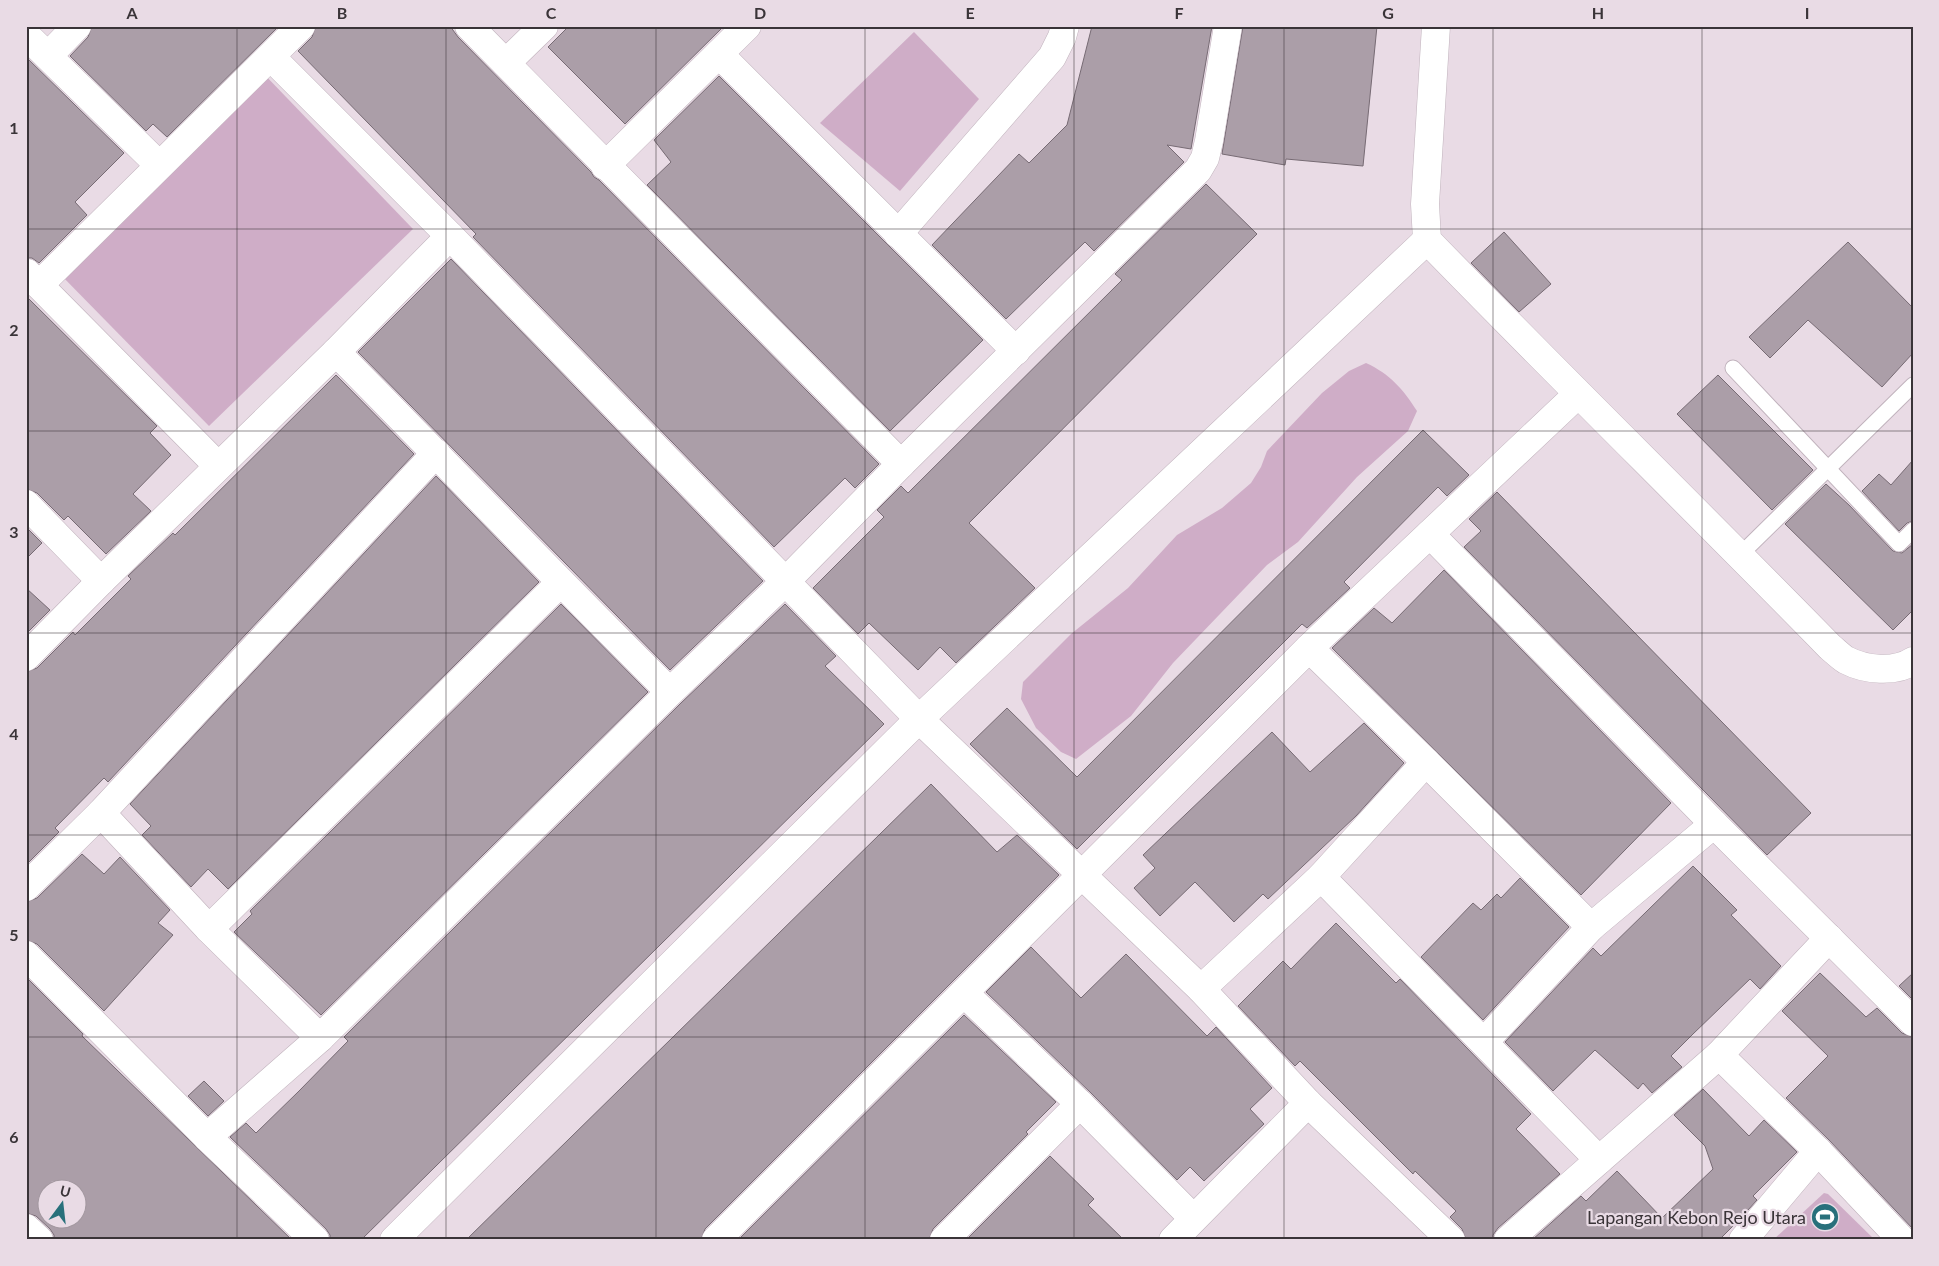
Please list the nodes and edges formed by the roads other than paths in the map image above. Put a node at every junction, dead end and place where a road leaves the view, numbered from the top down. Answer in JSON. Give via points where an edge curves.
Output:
{"nodes":[{"id":1,"x":77,"y":26,"type":"edge"},
{"id":2,"x":301,"y":26,"type":"edge"},
{"id":3,"x":469,"y":26,"type":"edge"},
{"id":4,"x":544,"y":26,"type":"edge"},
{"id":5,"x":747,"y":26,"type":"edge"},
{"id":6,"x":1065,"y":26,"type":"edge"},
{"id":7,"x":1228,"y":26,"type":"edge"},
{"id":8,"x":1436,"y":26,"type":"edge"},
{"id":9,"x":26,"y":35,"type":"edge"},
{"id":10,"x":719,"y":54,"type":"junction"},
{"id":11,"x":48,"y":56,"type":"junction"},
{"id":12,"x":271,"y":57,"type":"junction"},
{"id":13,"x":506,"y":63,"type":"junction"},
{"id":14,"x":159,"y":165,"type":"junction"},
{"id":15,"x":605,"y":166,"type":"junction"},
{"id":16,"x":898,"y":234,"type":"junction"},
{"id":17,"x":450,"y":236,"type":"junction"},
{"id":18,"x":1427,"y":240,"type":"junction"},
{"id":19,"x":33,"y":279,"type":"edge"},
{"id":20,"x":1016,"y":351,"type":"junction"},
{"id":21,"x":336,"y":352,"type":"junction"},
{"id":22,"x":1733,"y":368,"type":"dead end"},
{"id":23,"x":1913,"y":385,"type":"edge"},
{"id":24,"x":1578,"y":394,"type":"junction"},
{"id":25,"x":436,"y":453,"type":"junction"},
{"id":26,"x":901,"y":464,"type":"junction"},
{"id":27,"x":218,"y":466,"type":"junction"},
{"id":28,"x":1828,"y":468,"type":"junction"},
{"id":29,"x":26,"y":504,"type":"edge"},
{"id":30,"x":1913,"y":530,"type":"edge"},
{"id":31,"x":1430,"y":534,"type":"junction"},
{"id":32,"x":1740,"y":554,"type":"junction"},
{"id":33,"x":101,"y":581,"type":"junction"},
{"id":34,"x":786,"y":581,"type":"junction"},
{"id":35,"x":560,"y":583,"type":"junction"},
{"id":36,"x":1309,"y":648,"type":"junction"},
{"id":37,"x":26,"y":657,"type":"edge"},
{"id":38,"x":1913,"y":661,"type":"edge"},
{"id":39,"x":670,"y":692,"type":"junction"},
{"id":40,"x":919,"y":719,"type":"junction"},
{"id":41,"x":1426,"y":762,"type":"junction"},
{"id":42,"x":101,"y":813,"type":"junction"},
{"id":43,"x":1714,"y":824,"type":"junction"},
{"id":44,"x":1082,"y":873,"type":"junction"},
{"id":45,"x":1321,"y":877,"type":"junction"},
{"id":46,"x":26,"y":887,"type":"edge"},
{"id":47,"x":1591,"y":927,"type":"junction"},
{"id":48,"x":209,"y":929,"type":"junction"},
{"id":49,"x":1829,"y":938,"type":"junction"},
{"id":50,"x":26,"y":955,"type":"edge"},
{"id":51,"x":1201,"y":989,"type":"junction"},
{"id":52,"x":964,"y":993,"type":"junction"},
{"id":53,"x":1913,"y":1022,"type":"edge"},
{"id":54,"x":320,"y":1038,"type":"junction"},
{"id":55,"x":1484,"y":1042,"type":"junction"},
{"id":56,"x":1719,"y":1055,"type":"junction"},
{"id":57,"x":1308,"y":1103,"type":"junction"},
{"id":58,"x":1080,"y":1104,"type":"junction"},
{"id":59,"x":207,"y":1138,"type":"junction"},
{"id":60,"x":1818,"y":1151,"type":"junction"},
{"id":61,"x":1599,"y":1160,"type":"junction"},
{"id":62,"x":1193,"y":1218,"type":"junction"},
{"id":63,"x":26,"y":1228,"type":"edge"},
{"id":64,"x":39,"y":1240,"type":"edge"},
{"id":65,"x":315,"y":1240,"type":"edge"},
{"id":66,"x":394,"y":1240,"type":"edge"},
{"id":67,"x":716,"y":1240,"type":"edge"},
{"id":68,"x":944,"y":1240,"type":"edge"},
{"id":69,"x":1173,"y":1240,"type":"edge"},
{"id":70,"x":1451,"y":1240,"type":"edge"},
{"id":71,"x":1508,"y":1240,"type":"edge"},
{"id":72,"x":1743,"y":1240,"type":"edge"},
{"id":73,"x":1902,"y":1240,"type":"edge"}],
"edges":[{"from":1,"to":11,"type":"street"},
{"from":2,"to":12,"type":"street"},
{"from":3,"to":13,"type":"street"},
{"from":4,"to":13,"type":"street"},
{"from":5,"to":10,"type":"street"},
{"from":6,"to":16,"type":"street","via":[[1052,57]]},
{"from":7,"to":20,"type":"street","via":[[1209,141],[1198,170]]},
{"from":8,"to":18,"type":"street","via":[[1425,204]]},
{"from":9,"to":11,"type":"street"},
{"from":10,"to":15,"type":"street"},
{"from":10,"to":16,"type":"street"},
{"from":11,"to":14,"type":"street"},
{"from":12,"to":14,"type":"street"},
{"from":12,"to":17,"type":"street"},
{"from":13,"to":15,"type":"street"},
{"from":14,"to":19,"type":"street"},
{"from":15,"to":26,"type":"street"},
{"from":16,"to":20,"type":"street"},
{"from":17,"to":21,"type":"street"},
{"from":17,"to":34,"type":"street"},
{"from":18,"to":24,"type":"street"},
{"from":18,"to":40,"type":"street"},
{"from":19,"to":27,"type":"street"},
{"from":20,"to":26,"type":"street"},
{"from":21,"to":25,"type":"street"},
{"from":21,"to":27,"type":"street"},
{"from":22,"to":28,"type":"lane"},
{"from":23,"to":28,"type":"lane"},
{"from":24,"to":31,"type":"street"},
{"from":24,"to":32,"type":"street"},
{"from":25,"to":35,"type":"street"},
{"from":25,"to":42,"type":"street"},
{"from":26,"to":34,"type":"street"},
{"from":27,"to":33,"type":"street"},
{"from":28,"to":30,"type":"lane","via":[[1899,544]]},
{"from":28,"to":32,"type":"lane"},
{"from":29,"to":33,"type":"street"},
{"from":31,"to":36,"type":"street"},
{"from":31,"to":43,"type":"street"},
{"from":32,"to":38,"type":"street","via":[[1830,647],[1847,660],[1868,667],[1886,668],[1896,668]]},
{"from":33,"to":37,"type":"street"},
{"from":34,"to":39,"type":"street"},
{"from":34,"to":40,"type":"street"},
{"from":35,"to":39,"type":"street"},
{"from":35,"to":48,"type":"street"},
{"from":36,"to":41,"type":"street"},
{"from":36,"to":44,"type":"street"},
{"from":39,"to":54,"type":"street"},
{"from":40,"to":44,"type":"street"},
{"from":40,"to":66,"type":"street"},
{"from":41,"to":45,"type":"street"},
{"from":41,"to":47,"type":"street"},
{"from":42,"to":46,"type":"street"},
{"from":42,"to":48,"type":"street"},
{"from":43,"to":47,"type":"street"},
{"from":43,"to":49,"type":"street"},
{"from":44,"to":51,"type":"street"},
{"from":44,"to":52,"type":"street"},
{"from":45,"to":51,"type":"street"},
{"from":45,"to":55,"type":"street"},
{"from":47,"to":55,"type":"street"},
{"from":48,"to":54,"type":"street"},
{"from":49,"to":53,"type":"street"},
{"from":49,"to":56,"type":"street"},
{"from":50,"to":59,"type":"street"},
{"from":51,"to":57,"type":"street"},
{"from":52,"to":58,"type":"street"},
{"from":52,"to":67,"type":"street"},
{"from":54,"to":59,"type":"street"},
{"from":55,"to":61,"type":"street"},
{"from":56,"to":60,"type":"street"},
{"from":56,"to":61,"type":"street"},
{"from":57,"to":62,"type":"street"},
{"from":57,"to":70,"type":"street"},
{"from":58,"to":62,"type":"street"},
{"from":58,"to":68,"type":"street"},
{"from":59,"to":65,"type":"street"},
{"from":60,"to":72,"type":"street"},
{"from":60,"to":73,"type":"street"},
{"from":61,"to":71,"type":"street"},
{"from":62,"to":69,"type":"street"},
{"from":63,"to":64,"type":"street"}]}
